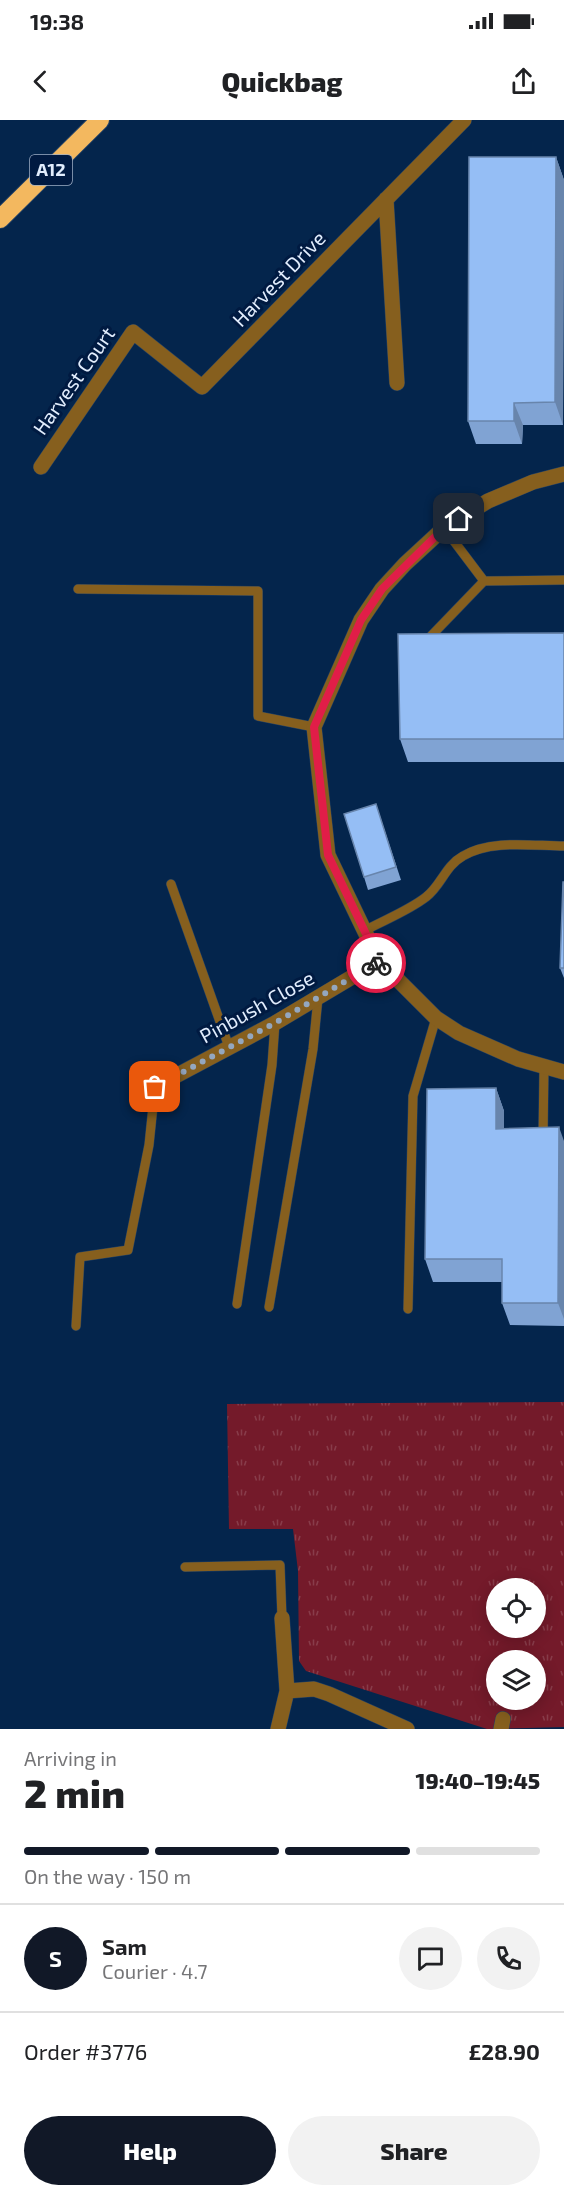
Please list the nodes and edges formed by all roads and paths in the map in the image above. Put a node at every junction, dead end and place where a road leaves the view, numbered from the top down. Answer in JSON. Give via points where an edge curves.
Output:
{"nodes":[{"id":1,"x":100,"y":120,"type":"edge"},
{"id":2,"x":464,"y":120,"type":"edge"},
{"id":3,"x":386,"y":200,"type":"junction"},
{"id":4,"x":0,"y":219,"type":"edge"},
{"id":5,"x":397,"y":383,"type":"dead end"},
{"id":6,"x":202,"y":387,"type":"joint"},
{"id":7,"x":41,"y":467,"type":"dead end"},
{"id":8,"x":564,"y":474,"type":"edge"},
{"id":9,"x":444,"y":528,"type":"junction"},
{"id":10,"x":564,"y":580,"type":"edge"},
{"id":11,"x":484,"y":581,"type":"junction"},
{"id":12,"x":78,"y":589,"type":"dead end"},
{"id":13,"x":431,"y":636,"type":"edge"},
{"id":14,"x":314,"y":727,"type":"junction"},
{"id":15,"x":564,"y":846,"type":"edge"},
{"id":16,"x":171,"y":884,"type":"dead end"},
{"id":17,"x":364,"y":931,"type":"junction"},
{"id":18,"x":379,"y":961,"type":"junction"},
{"id":19,"x":318,"y":998,"type":"junction"},
{"id":20,"x":436,"y":1018,"type":"junction"},
{"id":21,"x":275,"y":1023,"type":"junction"},
{"id":22,"x":229,"y":1047,"type":"junction"},
{"id":23,"x":544,"y":1067,"type":"junction"},
{"id":24,"x":564,"y":1072,"type":"edge"},
{"id":25,"x":155,"y":1087,"type":"joint"},
{"id":26,"x":543,"y":1144,"type":"edge"},
{"id":27,"x":237,"y":1304,"type":"dead end"},
{"id":28,"x":269,"y":1307,"type":"dead end"},
{"id":29,"x":408,"y":1309,"type":"dead end"},
{"id":30,"x":76,"y":1326,"type":"dead end"},
{"id":31,"x":185,"y":1567,"type":"dead end"},
{"id":32,"x":282,"y":1618,"type":"joint"},
{"id":33,"x":287,"y":1691,"type":"junction"},
{"id":34,"x":278,"y":1729,"type":"edge"},
{"id":35,"x":407,"y":1729,"type":"edge"}],
"edges":[{"from":1,"to":4,"type":"highway","number":"A12"},
{"from":2,"to":3,"type":"street","name":"Harvest Drive"},
{"from":3,"to":5,"type":"street"},
{"from":3,"to":6,"type":"street","name":"Harvest Drive"},
{"from":6,"to":7,"type":"street","name":"Harvest Court","via":[[133,332]]},
{"from":8,"to":9,"type":"street","via":[[488,501]]},
{"from":9,"to":11,"type":"lane"},
{"from":9,"to":14,"type":"street","via":[[382,589],[361,620]]},
{"from":10,"to":11,"type":"lane"},
{"from":11,"to":13,"type":"lane"},
{"from":12,"to":14,"type":"lane","via":[[258,591],[258,716]]},
{"from":14,"to":17,"type":"street","via":[[328,855]]},
{"from":15,"to":17,"type":"lane","via":[[503,846],[463,855],[446,870],[427,897]]},
{"from":16,"to":22,"type":"lane"},
{"from":17,"to":18,"type":"street"},
{"from":18,"to":19,"type":"street","name":"Pinbush Close"},
{"from":18,"to":20,"type":"street"},
{"from":19,"to":21,"type":"street","name":"Pinbush Close"},
{"from":19,"to":28,"type":"lane","via":[[314,1049]]},
{"from":20,"to":23,"type":"street","via":[[459,1034]]},
{"from":20,"to":29,"type":"lane","via":[[413,1096]]},
{"from":21,"to":22,"type":"street","name":"Pinbush Close"},
{"from":21,"to":27,"type":"lane"},
{"from":22,"to":25,"type":"street","name":"Pinbush Close"},
{"from":23,"to":24,"type":"street"},
{"from":23,"to":26,"type":"lane"},
{"from":25,"to":30,"type":"lane","via":[[149,1145],[128,1250],[80,1257]]},
{"from":31,"to":32,"type":"lane","via":[[280,1565]]},
{"from":32,"to":33,"type":"street"},
{"from":33,"to":34,"type":"street"},
{"from":33,"to":35,"type":"street","via":[[314,1689]]}]}
